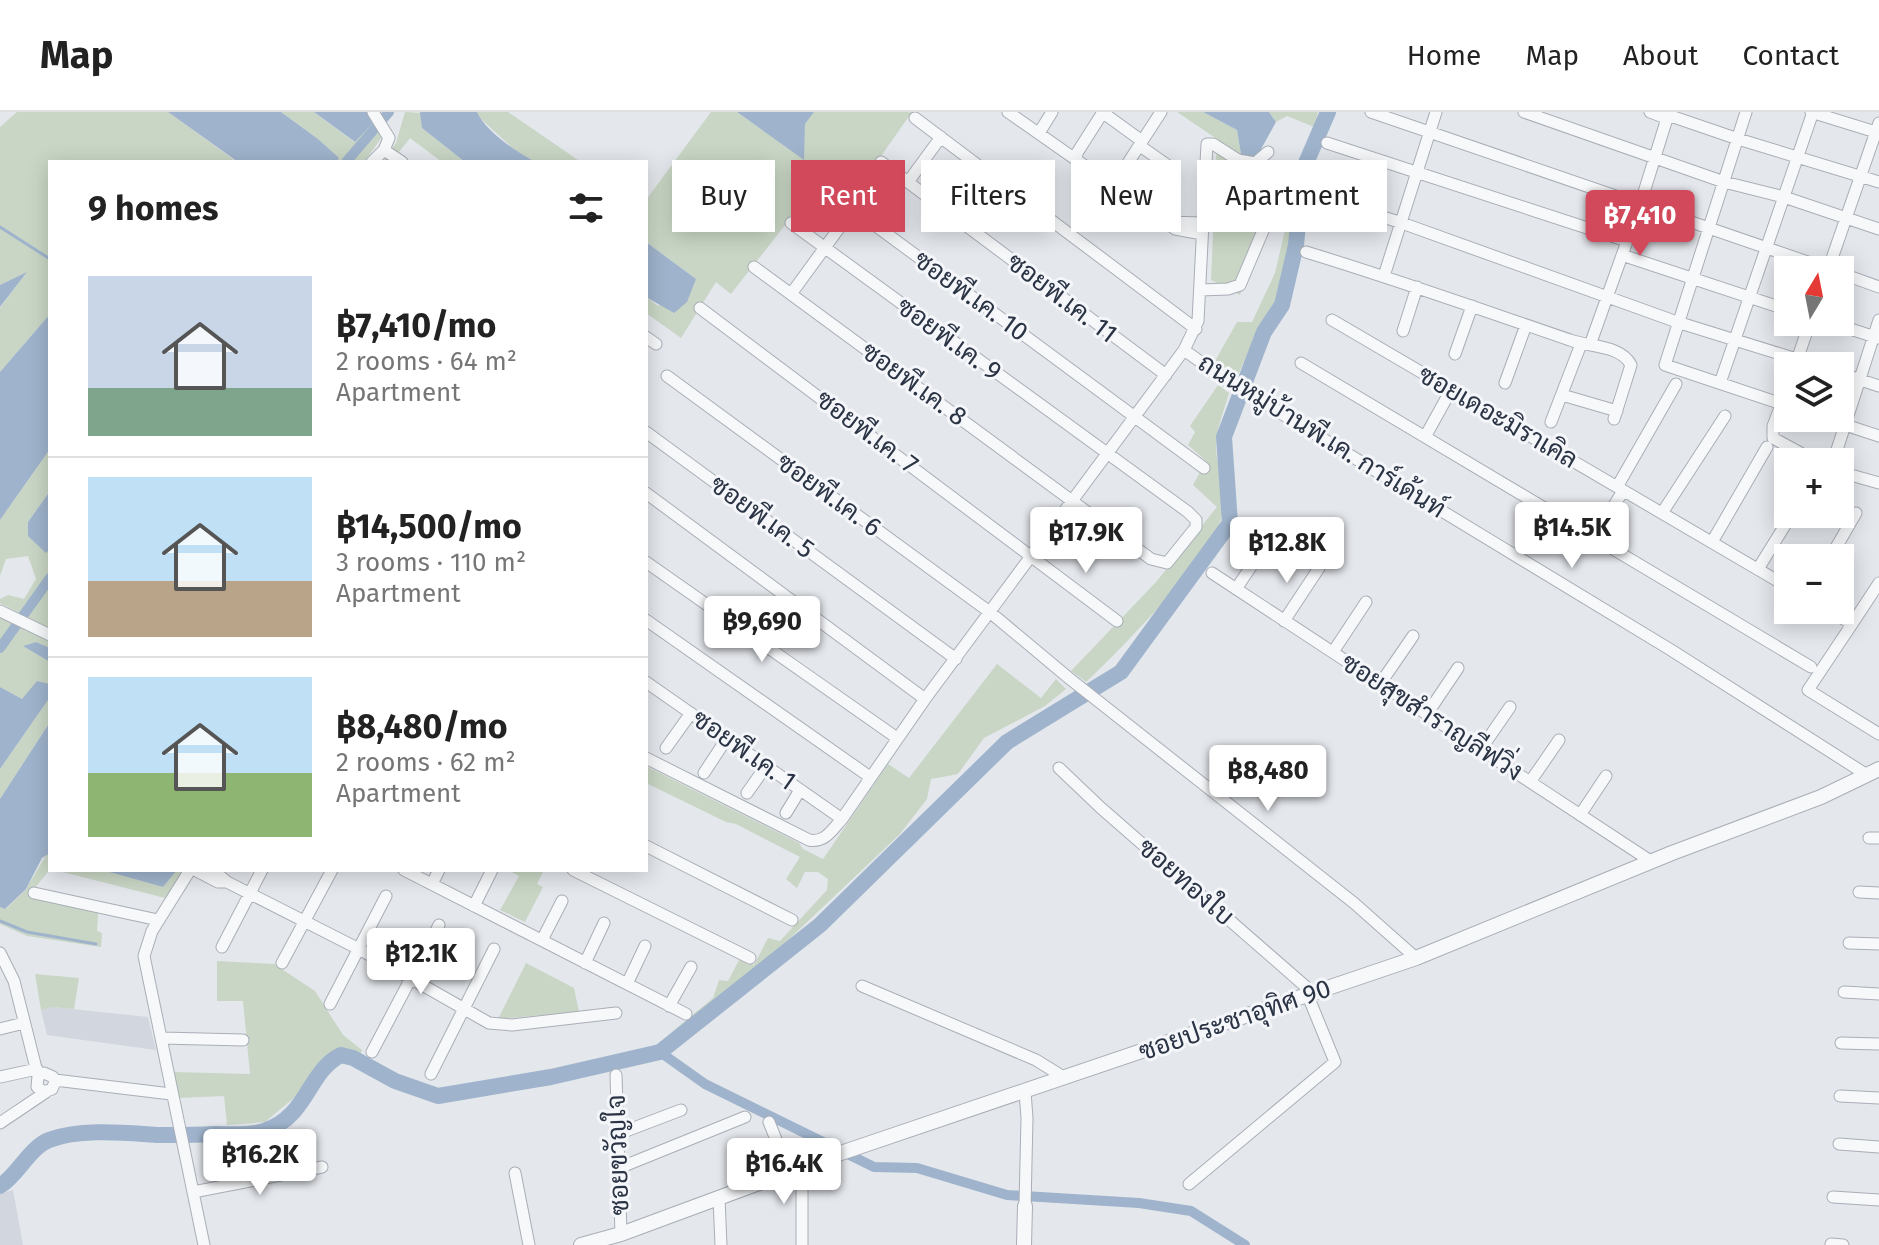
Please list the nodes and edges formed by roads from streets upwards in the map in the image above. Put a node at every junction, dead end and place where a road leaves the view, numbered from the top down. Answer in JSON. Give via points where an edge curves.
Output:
{"nodes":[{"id":1,"x":1008,"y":112,"type":"edge"},
{"id":2,"x":1052,"y":112,"type":"edge"},
{"id":3,"x":1103,"y":112,"type":"edge"},
{"id":4,"x":1161,"y":112,"type":"edge"},
{"id":5,"x":1371,"y":112,"type":"edge"},
{"id":6,"x":1436,"y":112,"type":"edge"},
{"id":7,"x":1650,"y":112,"type":"edge"},
{"id":8,"x":1746,"y":112,"type":"edge"},
{"id":9,"x":1812,"y":112,"type":"edge"},
{"id":10,"x":374,"y":113,"type":"edge"},
{"id":11,"x":1529,"y":113,"type":"edge"},
{"id":12,"x":1668,"y":115,"type":"edge"},
{"id":13,"x":915,"y":118,"type":"dead end"},
{"id":14,"x":1878,"y":129,"type":"edge"},
{"id":15,"x":1430,"y":131,"type":"junction"},
{"id":16,"x":1039,"y":133,"type":"junction"},
{"id":17,"x":941,"y":137,"type":"junction"},
{"id":18,"x":1738,"y":139,"type":"junction"},
{"id":19,"x":1327,"y":143,"type":"dead end"},
{"id":20,"x":1141,"y":144,"type":"junction"},
{"id":21,"x":384,"y":150,"type":"junction"},
{"id":22,"x":1268,"y":152,"type":"dead end"},
{"id":23,"x":1654,"y":159,"type":"junction"},
{"id":24,"x":1798,"y":159,"type":"junction"},
{"id":25,"x":374,"y":160,"type":"edge"},
{"id":26,"x":399,"y":160,"type":"edge"},
{"id":27,"x":1076,"y":160,"type":"joint"},
{"id":28,"x":1130,"y":160,"type":"edge"},
{"id":29,"x":1161,"y":160,"type":"edge"},
{"id":30,"x":1206,"y":160,"type":"edge"},
{"id":31,"x":1240,"y":160,"type":"edge"},
{"id":32,"x":1259,"y":160,"type":"edge"},
{"id":33,"x":1417,"y":172,"type":"junction"},
{"id":34,"x":1861,"y":176,"type":"junction"},
{"id":35,"x":905,"y":180,"type":"edge"},
{"id":36,"x":908,"y":182,"type":"junction"},
{"id":37,"x":1724,"y":182,"type":"junction"},
{"id":38,"x":1879,"y":182,"type":"edge"},
{"id":39,"x":1784,"y":197,"type":"junction"},
{"id":40,"x":1640,"y":205,"type":"junction"},
{"id":41,"x":1387,"y":218,"type":"edge"},
{"id":42,"x":1846,"y":218,"type":"junction"},
{"id":43,"x":1399,"y":222,"type":"junction"},
{"id":44,"x":1709,"y":229,"type":"junction"},
{"id":45,"x":1879,"y":229,"type":"edge"},
{"id":46,"x":804,"y":232,"type":"edge"},
{"id":47,"x":1202,"y":232,"type":"edge"},
{"id":48,"x":1262,"y":232,"type":"edge"},
{"id":49,"x":1627,"y":241,"type":"junction"},
{"id":50,"x":826,"y":248,"type":"junction"},
{"id":51,"x":1767,"y":249,"type":"junction"},
{"id":52,"x":1306,"y":252,"type":"dead end"},
{"id":53,"x":1622,"y":255,"type":"junction"},
{"id":54,"x":1789,"y":256,"type":"edge"},
{"id":55,"x":1836,"y":256,"type":"edge"},
{"id":56,"x":754,"y":267,"type":"dead end"},
{"id":57,"x":1384,"y":276,"type":"junction"},
{"id":58,"x":1854,"y":278,"type":"edge"},
{"id":59,"x":1691,"y":279,"type":"junction"},
{"id":60,"x":1417,"y":287,"type":"junction"},
{"id":61,"x":1879,"y":287,"type":"edge"},
{"id":62,"x":1200,"y":290,"type":"junction"},
{"id":63,"x":791,"y":294,"type":"junction"},
{"id":64,"x":1608,"y":297,"type":"junction"},
{"id":65,"x":1749,"y":298,"type":"junction"},
{"id":66,"x":1472,"y":306,"type":"junction"},
{"id":67,"x":1774,"y":306,"type":"edge"},
{"id":68,"x":700,"y":308,"type":"dead end"},
{"id":69,"x":1332,"y":320,"type":"dead end"},
{"id":70,"x":1879,"y":320,"type":"edge"},
{"id":71,"x":1677,"y":322,"type":"junction"},
{"id":72,"x":1526,"y":325,"type":"junction"},
{"id":73,"x":1196,"y":329,"type":"junction"},
{"id":74,"x":1854,"y":330,"type":"edge"},
{"id":75,"x":1403,"y":331,"type":"dead end"},
{"id":76,"x":1876,"y":337,"type":"edge"},
{"id":77,"x":1736,"y":340,"type":"junction"},
{"id":78,"x":1586,"y":345,"type":"junction"},
{"id":79,"x":1184,"y":350,"type":"junction"},
{"id":80,"x":1455,"y":354,"type":"dead end"},
{"id":81,"x":1774,"y":355,"type":"edge"},
{"id":82,"x":1301,"y":363,"type":"dead end"},
{"id":83,"x":1166,"y":375,"type":"junction"},
{"id":84,"x":667,"y":376,"type":"dead end"},
{"id":85,"x":1854,"y":377,"type":"edge"},
{"id":86,"x":1859,"y":379,"type":"junction"},
{"id":87,"x":1505,"y":383,"type":"dead end"},
{"id":88,"x":1720,"y":383,"type":"junction"},
{"id":89,"x":1676,"y":384,"type":"dead end"},
{"id":90,"x":1879,"y":386,"type":"edge"},
{"id":91,"x":1451,"y":390,"type":"junction"},
{"id":92,"x":1562,"y":395,"type":"junction"},
{"id":93,"x":1854,"y":395,"type":"edge"},
{"id":94,"x":1774,"y":401,"type":"edge"},
{"id":95,"x":1136,"y":416,"type":"junction"},
{"id":96,"x":1725,"y":416,"type":"dead end"},
{"id":97,"x":1551,"y":422,"type":"dead end"},
{"id":98,"x":1774,"y":424,"type":"edge"},
{"id":99,"x":1854,"y":428,"type":"edge"},
{"id":100,"x":648,"y":433,"type":"edge"},
{"id":101,"x":1879,"y":436,"type":"edge"},
{"id":102,"x":1425,"y":437,"type":"junction"},
{"id":103,"x":1767,"y":447,"type":"dead end"},
{"id":104,"x":1791,"y":448,"type":"edge"},
{"id":105,"x":1108,"y":455,"type":"junction"},
{"id":106,"x":1204,"y":468,"type":"dead end"},
{"id":107,"x":1854,"y":476,"type":"edge"},
{"id":108,"x":1879,"y":483,"type":"edge"},
{"id":109,"x":1620,"y":489,"type":"junction"},
{"id":110,"x":648,"y":494,"type":"edge"},
{"id":111,"x":1074,"y":501,"type":"junction"},
{"id":112,"x":1662,"y":513,"type":"junction"},
{"id":113,"x":1856,"y":513,"type":"dead end"},
{"id":114,"x":1783,"y":528,"type":"edge"},
{"id":115,"x":1272,"y":535,"type":"dead end"},
{"id":116,"x":1594,"y":538,"type":"junction"},
{"id":117,"x":1712,"y":542,"type":"junction"},
{"id":118,"x":1838,"y":544,"type":"edge"},
{"id":119,"x":1034,"y":556,"type":"junction"},
{"id":120,"x":648,"y":563,"type":"edge"},
{"id":121,"x":1319,"y":568,"type":"dead end"},
{"id":122,"x":1758,"y":569,"type":"junction"},
{"id":123,"x":1212,"y":573,"type":"dead end"},
{"id":124,"x":1774,"y":579,"type":"edge"},
{"id":125,"x":1879,"y":583,"type":"edge"},
{"id":126,"x":1236,"y":589,"type":"junction"},
{"id":127,"x":1366,"y":602,"type":"dead end"},
{"id":128,"x":5,"y":613,"type":"edge"},
{"id":129,"x":991,"y":613,"type":"junction"},
{"id":130,"x":648,"y":621,"type":"edge"},
{"id":131,"x":1117,"y":621,"type":"dead end"},
{"id":132,"x":1284,"y":621,"type":"junction"},
{"id":133,"x":1854,"y":621,"type":"edge"},
{"id":134,"x":1852,"y":624,"type":"edge"},
{"id":135,"x":48,"y":634,"type":"edge"},
{"id":136,"x":1413,"y":636,"type":"dead end"},
{"id":137,"x":1333,"y":652,"type":"junction"},
{"id":138,"x":956,"y":659,"type":"junction"},
{"id":139,"x":1811,"y":667,"type":"dead end"},
{"id":140,"x":1458,"y":668,"type":"dead end"},
{"id":141,"x":1380,"y":684,"type":"junction"},
{"id":142,"x":651,"y":685,"type":"edge"},
{"id":143,"x":925,"y":699,"type":"junction"},
{"id":144,"x":1510,"y":707,"type":"dead end"},
{"id":145,"x":691,"y":713,"type":"junction"},
{"id":146,"x":1427,"y":714,"type":"junction"},
{"id":147,"x":1879,"y":734,"type":"edge"},
{"id":148,"x":727,"y":738,"type":"junction"},
{"id":149,"x":897,"y":738,"type":"junction"},
{"id":150,"x":1559,"y":740,"type":"dead end"},
{"id":151,"x":666,"y":748,"type":"dead end"},
{"id":152,"x":1481,"y":749,"type":"junction"},
{"id":153,"x":648,"y":759,"type":"edge"},
{"id":154,"x":766,"y":766,"type":"junction"},
{"id":155,"x":1059,"y":768,"type":"dead end"},
{"id":156,"x":1873,"y":772,"type":"edge"},
{"id":157,"x":704,"y":773,"type":"dead end"},
{"id":158,"x":1606,"y":776,"type":"dead end"},
{"id":159,"x":870,"y":777,"type":"junction"},
{"id":160,"x":1530,"y":782,"type":"junction"},
{"id":161,"x":800,"y":790,"type":"junction"},
{"id":162,"x":747,"y":793,"type":"dead end"},
{"id":163,"x":786,"y":813,"type":"dead end"},
{"id":164,"x":1580,"y":815,"type":"junction"},
{"id":165,"x":842,"y":819,"type":"junction"},
{"id":166,"x":648,"y":847,"type":"edge"},
{"id":167,"x":1652,"y":862,"type":"junction"},
{"id":168,"x":191,"y":872,"type":"edge"},
{"id":169,"x":196,"y":872,"type":"edge"},
{"id":170,"x":215,"y":872,"type":"edge"},
{"id":171,"x":261,"y":872,"type":"edge"},
{"id":172,"x":331,"y":872,"type":"edge"},
{"id":173,"x":408,"y":872,"type":"edge"},
{"id":174,"x":438,"y":872,"type":"edge"},
{"id":175,"x":491,"y":872,"type":"edge"},
{"id":176,"x":577,"y":872,"type":"edge"},
{"id":177,"x":227,"y":882,"type":"junction"},
{"id":178,"x":432,"y":884,"type":"junction"},
{"id":179,"x":1859,"y":892,"type":"dead end"},
{"id":180,"x":34,"y":893,"type":"dead end"},
{"id":181,"x":250,"y":893,"type":"junction"},
{"id":182,"x":1879,"y":893,"type":"edge"},
{"id":183,"x":386,"y":896,"type":"dead end"},
{"id":184,"x":562,"y":901,"type":"dead end"},
{"id":185,"x":474,"y":906,"type":"junction"},
{"id":186,"x":158,"y":920,"type":"junction"},
{"id":187,"x":792,"y":920,"type":"dead end"},
{"id":188,"x":305,"y":921,"type":"junction"},
{"id":189,"x":604,"y":923,"type":"dead end"},
{"id":190,"x":439,"y":925,"type":"dead end"},
{"id":191,"x":542,"y":940,"type":"junction"},
{"id":192,"x":1849,"y":943,"type":"dead end"},
{"id":193,"x":1879,"y":944,"type":"edge"},
{"id":194,"x":645,"y":946,"type":"dead end"},
{"id":195,"x":222,"y":947,"type":"dead end"},
{"id":196,"x":359,"y":949,"type":"junction"},
{"id":197,"x":494,"y":949,"type":"dead end"},
{"id":198,"x":0,"y":953,"type":"edge"},
{"id":199,"x":750,"y":958,"type":"dead end"},
{"id":200,"x":1416,"y":958,"type":"junction"},
{"id":201,"x":282,"y":963,"type":"dead end"},
{"id":202,"x":585,"y":963,"type":"junction"},
{"id":203,"x":691,"y":967,"type":"dead end"},
{"id":204,"x":411,"y":978,"type":"junction"},
{"id":205,"x":14,"y":981,"type":"junction"},
{"id":206,"x":0,"y":984,"type":"edge"},
{"id":207,"x":627,"y":984,"type":"junction"},
{"id":208,"x":862,"y":986,"type":"dead end"},
{"id":209,"x":1844,"y":992,"type":"dead end"},
{"id":210,"x":1311,"y":994,"type":"junction"},
{"id":211,"x":1879,"y":994,"type":"edge"},
{"id":212,"x":330,"y":1004,"type":"dead end"},
{"id":213,"x":669,"y":1006,"type":"junction"},
{"id":214,"x":463,"y":1008,"type":"junction"},
{"id":215,"x":616,"y":1013,"type":"dead end"},
{"id":216,"x":686,"y":1014,"type":"dead end"},
{"id":217,"x":24,"y":1023,"type":"junction"},
{"id":218,"x":0,"y":1029,"type":"edge"},
{"id":219,"x":161,"y":1038,"type":"junction"},
{"id":220,"x":243,"y":1040,"type":"dead end"},
{"id":221,"x":1841,"y":1043,"type":"dead end"},
{"id":222,"x":1879,"y":1044,"type":"edge"},
{"id":223,"x":372,"y":1052,"type":"dead end"},
{"id":224,"x":38,"y":1073,"type":"junction"},
{"id":225,"x":431,"y":1074,"type":"dead end"},
{"id":226,"x":616,"y":1075,"type":"dead end"},
{"id":227,"x":0,"y":1077,"type":"edge"},
{"id":228,"x":1065,"y":1078,"type":"junction"},
{"id":229,"x":55,"y":1080,"type":"junction"},
{"id":230,"x":46,"y":1092,"type":"junction"},
{"id":231,"x":1025,"y":1092,"type":"junction"},
{"id":232,"x":171,"y":1094,"type":"junction"},
{"id":233,"x":1840,"y":1096,"type":"dead end"},
{"id":234,"x":1879,"y":1098,"type":"edge"},
{"id":235,"x":681,"y":1110,"type":"dead end"},
{"id":236,"x":745,"y":1117,"type":"dead end"},
{"id":237,"x":769,"y":1122,"type":"dead end"},
{"id":238,"x":0,"y":1123,"type":"edge"},
{"id":239,"x":618,"y":1134,"type":"junction"},
{"id":240,"x":1839,"y":1144,"type":"dead end"},
{"id":241,"x":1879,"y":1147,"type":"edge"},
{"id":242,"x":322,"y":1167,"type":"dead end"},
{"id":243,"x":619,"y":1168,"type":"junction"},
{"id":244,"x":795,"y":1169,"type":"junction"},
{"id":245,"x":515,"y":1173,"type":"dead end"},
{"id":246,"x":1189,"y":1184,"type":"dead end"},
{"id":247,"x":193,"y":1192,"type":"junction"},
{"id":248,"x":1833,"y":1197,"type":"dead end"},
{"id":249,"x":719,"y":1198,"type":"junction"},
{"id":250,"x":1879,"y":1200,"type":"edge"},
{"id":251,"x":1025,"y":1206,"type":"joint"},
{"id":252,"x":614,"y":1239,"type":"edge"},
{"id":253,"x":1831,"y":1244,"type":"edge"},
{"id":254,"x":204,"y":1245,"type":"edge"},
{"id":255,"x":529,"y":1245,"type":"edge"},
{"id":256,"x":581,"y":1245,"type":"edge"},
{"id":257,"x":721,"y":1245,"type":"edge"},
{"id":258,"x":802,"y":1245,"type":"edge"},
{"id":259,"x":1024,"y":1245,"type":"edge"},
{"id":260,"x":1843,"y":1245,"type":"edge"}],
"edges":[{"from":1,"to":16,"type":"street"},
{"from":2,"to":16,"type":"street"},
{"from":3,"to":20,"type":"street"},
{"from":3,"to":27,"type":"street"},
{"from":4,"to":20,"type":"street"},
{"from":5,"to":15,"type":"street"},
{"from":6,"to":15,"type":"street"},
{"from":7,"to":12,"type":"street"},
{"from":8,"to":18,"type":"street"},
{"from":9,"to":14,"type":"street"},
{"from":9,"to":24,"type":"street"},
{"from":10,"to":21,"type":"street","via":[[389,138]]},
{"from":11,"to":23,"type":"street"},
{"from":12,"to":18,"type":"street"},
{"from":12,"to":23,"type":"street"},
{"from":13,"to":17,"type":"street"},
{"from":14,"to":34,"type":"street"},
{"from":15,"to":33,"type":"street"},
{"from":15,"to":40,"type":"street"},
{"from":16,"to":27,"type":"street"},
{"from":17,"to":36,"type":"street"},
{"from":17,"to":73,"type":"street"},
{"from":18,"to":24,"type":"street"},
{"from":18,"to":37,"type":"street"},
{"from":19,"to":33,"type":"street"},
{"from":20,"to":28,"type":"street"},
{"from":20,"to":29,"type":"street"},
{"from":21,"to":25,"type":"street"},
{"from":21,"to":26,"type":"street"},
{"from":22,"to":32,"type":"street","name":"ถนนหมู่บ้านพี.เค. การ์เด้นท์"},
{"from":23,"to":37,"type":"street"},
{"from":23,"to":40,"type":"street"},
{"from":24,"to":34,"type":"street"},
{"from":24,"to":39,"type":"street"},
{"from":30,"to":31,"type":"street","name":"ถนนหมู่บ้านพี.เค. การ์เด้นท์","via":[[1207,144]]},
{"from":33,"to":43,"type":"street"},
{"from":33,"to":49,"type":"street"},
{"from":34,"to":38,"type":"street"},
{"from":34,"to":42,"type":"street"},
{"from":35,"to":36,"type":"street","name":"ซอยพี.เค. 11"},
{"from":36,"to":83,"type":"street","name":"ซอยพี.เค. 11"},
{"from":37,"to":39,"type":"street"},
{"from":37,"to":44,"type":"street"},
{"from":39,"to":42,"type":"street"},
{"from":39,"to":51,"type":"street"},
{"from":40,"to":44,"type":"street"},
{"from":40,"to":49,"type":"street"},
{"from":41,"to":43,"type":"street"},
{"from":42,"to":45,"type":"street"},
{"from":42,"to":55,"type":"street"},
{"from":43,"to":57,"type":"street"},
{"from":43,"to":64,"type":"street"},
{"from":44,"to":51,"type":"street"},
{"from":44,"to":59,"type":"street"},
{"from":46,"to":50,"type":"street","name":"ซอยพี.เค. 9"},
{"from":47,"to":62,"type":"street","name":"ถนนหมู่บ้านพี.เค. การ์เด้นท์"},
{"from":48,"to":62,"type":"street","via":[[1240,285]]},
{"from":49,"to":53,"type":"street"},
{"from":50,"to":63,"type":"street","name":"ซอยพี.เค. 10"},
{"from":50,"to":95,"type":"street","name":"ซอยพี.เค. 10","via":[[853,209]]},
{"from":50,"to":105,"type":"street","name":"ซอยพี.เค. 9"},
{"from":51,"to":54,"type":"street"},
{"from":51,"to":65,"type":"street"},
{"from":52,"to":57,"type":"street"},
{"from":53,"to":59,"type":"street"},
{"from":53,"to":64,"type":"street"},
{"from":56,"to":63,"type":"street","name":"ซอยพี.เค. 8"},
{"from":57,"to":60,"type":"street"},
{"from":58,"to":61,"type":"street"},
{"from":59,"to":65,"type":"street"},
{"from":59,"to":71,"type":"street"},
{"from":60,"to":66,"type":"street"},
{"from":60,"to":75,"type":"street"},
{"from":62,"to":73,"type":"street","name":"ถนนหมู่บ้านพี.เค. การ์เด้นท์"},
{"from":63,"to":111,"type":"street","name":"ซอยพี.เค. 8"},
{"from":64,"to":71,"type":"street"},
{"from":64,"to":78,"type":"street"},
{"from":65,"to":67,"type":"street"},
{"from":65,"to":77,"type":"street"},
{"from":66,"to":72,"type":"street"},
{"from":66,"to":80,"type":"street"},
{"from":68,"to":119,"type":"street","name":"ซอยพี.เค. 7"},
{"from":69,"to":91,"type":"street","name":"ซอยเดอะมิราเคิล"},
{"from":70,"to":76,"type":"street"},
{"from":71,"to":77,"type":"street"},
{"from":71,"to":88,"type":"street","via":[[1665,365]]},
{"from":72,"to":78,"type":"street"},
{"from":72,"to":87,"type":"street"},
{"from":73,"to":79,"type":"street","name":"ถนนหมู่บ้านพี.เค. การ์เด้นท์"},
{"from":74,"to":76,"type":"street"},
{"from":76,"to":86,"type":"street"},
{"from":77,"to":81,"type":"street"},
{"from":77,"to":88,"type":"street"},
{"from":78,"to":92,"type":"street"},
{"from":78,"to":92,"type":"street","via":[[1630,361],[1616,415]]},
{"from":79,"to":83,"type":"street","name":"ถนนหมู่บ้านพี.เค. การ์เด้นท์"},
{"from":79,"to":156,"type":"street","name":"ถนนหมู่บ้านพี.เค. การ์เด้นท์"},
{"from":82,"to":102,"type":"street"},
{"from":83,"to":95,"type":"street","name":"ถนนหมู่บ้านพี.เค. การ์เด้นท์"},
{"from":84,"to":129,"type":"street","name":"ซอยพี.เค. 6"},
{"from":85,"to":86,"type":"street"},
{"from":86,"to":90,"type":"street"},
{"from":86,"to":93,"type":"street"},
{"from":88,"to":94,"type":"street"},
{"from":89,"to":109,"type":"street"},
{"from":91,"to":102,"type":"street"},
{"from":91,"to":109,"type":"street","name":"ซอยเดอะมิราเคิล"},
{"from":92,"to":97,"type":"street"},
{"from":95,"to":105,"type":"street","name":"ถนนหมู่บ้านพี.เค. การ์เด้นท์"},
{"from":95,"to":106,"type":"street"},
{"from":96,"to":112,"type":"street"},
{"from":98,"to":104,"type":"street","via":[[1773,438]]},
{"from":99,"to":101,"type":"street"},
{"from":100,"to":138,"type":"street","name":"ซอยพี.เค. 5"},
{"from":102,"to":116,"type":"street"},
{"from":103,"to":117,"type":"street"},
{"from":105,"to":111,"type":"street","name":"ถนนหมู่บ้านพี.เค. การ์เด้นท์"},
{"from":105,"to":111,"type":"street","name":"ซอยพี.เค. 9","via":[[1188,512],[1196,520],[1191,535],[1167,563],[1159,562]]},
{"from":107,"to":108,"type":"street"},
{"from":109,"to":112,"type":"street","name":"ซอยเดอะมิราเคิล"},
{"from":109,"to":116,"type":"street"},
{"from":110,"to":143,"type":"street"},
{"from":111,"to":119,"type":"street","name":"ถนนหมู่บ้านพี.เค. การ์เด้นท์"},
{"from":112,"to":117,"type":"street","name":"ซอยเดอะมิราเคิล"},
{"from":113,"to":118,"type":"street"},
{"from":114,"to":122,"type":"street"},
{"from":115,"to":126,"type":"street"},
{"from":116,"to":139,"type":"street"},
{"from":117,"to":122,"type":"street","name":"ซอยเดอะมิราเคิล"},
{"from":119,"to":129,"type":"street","name":"ถนนหมู่บ้านพี.เค. การ์เด้นท์"},
{"from":119,"to":131,"type":"street","name":"ซอยพี.เค. 7"},
{"from":120,"to":149,"type":"street"},
{"from":121,"to":132,"type":"street"},
{"from":122,"to":124,"type":"street","name":"ซอยเดอะมิราเคิล"},
{"from":123,"to":126,"type":"street","name":"ซอยสุขสำราญลีฟวิ่ง"},
{"from":125,"to":133,"type":"street"},
{"from":126,"to":132,"type":"street","name":"ซอยสุขสำราญลีฟวิ่ง"},
{"from":127,"to":137,"type":"street"},
{"from":128,"to":135,"type":"street"},
{"from":129,"to":138,"type":"street","name":"ถนนหมู่บ้านพี.เค. การ์เด้นท์"},
{"from":129,"to":200,"type":"street"},
{"from":130,"to":159,"type":"street"},
{"from":132,"to":137,"type":"street","name":"ซอยสุขสำราญลีฟวิ่ง"},
{"from":134,"to":147,"type":"street","via":[[1808,690]]},
{"from":136,"to":141,"type":"street"},
{"from":137,"to":141,"type":"street","name":"ซอยสุขสำราญลีฟวิ่ง"},
{"from":138,"to":143,"type":"street","name":"ถนนหมู่บ้านพี.เค. การ์เด้นท์"},
{"from":140,"to":146,"type":"street"},
{"from":141,"to":146,"type":"street","name":"ซอยสุขสำราญลีฟวิ่ง"},
{"from":142,"to":145,"type":"street","name":"ซอยพี.เค. 1"},
{"from":143,"to":149,"type":"street","name":"ถนนหมู่บ้านพี.เค. การ์เด้นท์"},
{"from":144,"to":152,"type":"street"},
{"from":145,"to":148,"type":"street","name":"ซอยพี.เค. 1"},
{"from":145,"to":151,"type":"street"},
{"from":146,"to":152,"type":"street","name":"ซอยสุขสำราญลีฟวิ่ง"},
{"from":148,"to":154,"type":"street","name":"ซอยพี.เค. 1"},
{"from":148,"to":157,"type":"street"},
{"from":149,"to":159,"type":"street","name":"ถนนหมู่บ้านพี.เค. การ์เด้นท์"},
{"from":150,"to":160,"type":"street"},
{"from":152,"to":160,"type":"street","name":"ซอยสุขสำราญลีฟวิ่ง"},
{"from":153,"to":165,"type":"street","name":"ถนนหมู่บ้านพี.เค. การ์เด้นท์","via":[[809,840],[826,837]]},
{"from":154,"to":161,"type":"street","name":"ซอยพี.เค. 1"},
{"from":154,"to":162,"type":"street"},
{"from":155,"to":210,"type":"street","name":"ซอยทองใบ"},
{"from":156,"to":167,"type":"street","name":"ซอยประชาอุทิศ 90"},
{"from":158,"to":164,"type":"street"},
{"from":159,"to":165,"type":"street","name":"ถนนหมู่บ้านพี.เค. การ์เด้นท์"},
{"from":160,"to":164,"type":"street","name":"ซอยสุขสำราญลีฟวิ่ง"},
{"from":161,"to":163,"type":"street"},
{"from":161,"to":165,"type":"street","name":"ซอยพี.เค. 1"},
{"from":164,"to":167,"type":"street","name":"ซอยสุขสำราญลีฟวิ่ง"},
{"from":166,"to":187,"type":"street"},
{"from":167,"to":200,"type":"street","name":"ซอยประชาอุทิศ 90"},
{"from":168,"to":186,"type":"street"},
{"from":169,"to":177,"type":"street"},
{"from":170,"to":177,"type":"street"},
{"from":171,"to":181,"type":"street"},
{"from":172,"to":188,"type":"street"},
{"from":173,"to":178,"type":"street"},
{"from":174,"to":178,"type":"street"},
{"from":175,"to":185,"type":"street"},
{"from":176,"to":199,"type":"street"},
{"from":177,"to":181,"type":"street"},
{"from":178,"to":185,"type":"street"},
{"from":179,"to":182,"type":"street"},
{"from":180,"to":186,"type":"street"},
{"from":181,"to":188,"type":"street"},
{"from":181,"to":195,"type":"street"},
{"from":183,"to":196,"type":"street"},
{"from":184,"to":191,"type":"street"},
{"from":185,"to":191,"type":"street"},
{"from":186,"to":219,"type":"street","via":[[144,956]]},
{"from":188,"to":196,"type":"street"},
{"from":188,"to":201,"type":"street"},
{"from":189,"to":202,"type":"street"},
{"from":190,"to":204,"type":"street"},
{"from":191,"to":202,"type":"street"},
{"from":192,"to":193,"type":"street"},
{"from":194,"to":207,"type":"street"},
{"from":196,"to":204,"type":"street"},
{"from":196,"to":212,"type":"street"},
{"from":197,"to":214,"type":"street"},
{"from":198,"to":205,"type":"street"},
{"from":200,"to":210,"type":"street","name":"ซอยประชาอุทิศ 90"},
{"from":202,"to":207,"type":"street"},
{"from":203,"to":213,"type":"street"},
{"from":204,"to":214,"type":"street"},
{"from":204,"to":223,"type":"street"},
{"from":205,"to":206,"type":"street"},
{"from":205,"to":217,"type":"street"},
{"from":207,"to":213,"type":"street"},
{"from":208,"to":228,"type":"street","via":[[1036,1060]]},
{"from":209,"to":211,"type":"street"},
{"from":210,"to":228,"type":"street","name":"ซอยประชาอุทิศ 90"},
{"from":210,"to":246,"type":"street","via":[[1335,1062]]},
{"from":213,"to":216,"type":"street"},
{"from":214,"to":215,"type":"street","via":[[498,1025]]},
{"from":214,"to":225,"type":"street"},
{"from":217,"to":218,"type":"street"},
{"from":217,"to":224,"type":"street"},
{"from":219,"to":220,"type":"street"},
{"from":219,"to":232,"type":"street"},
{"from":221,"to":222,"type":"street"},
{"from":224,"to":227,"type":"street"},
{"from":224,"to":229,"type":"street"},
{"from":224,"to":230,"type":"street","via":[[37,1087]]},
{"from":226,"to":239,"type":"street","name":"ซอยขวัญใจ"},
{"from":228,"to":231,"type":"street","name":"ซอยประชาอุทิศ 90"},
{"from":229,"to":230,"type":"street"},
{"from":229,"to":232,"type":"street"},
{"from":230,"to":238,"type":"street"},
{"from":231,"to":244,"type":"street","name":"ซอยประชาอุทิศ 90"},
{"from":231,"to":251,"type":"street"},
{"from":232,"to":247,"type":"street"},
{"from":233,"to":234,"type":"street"},
{"from":235,"to":239,"type":"street"},
{"from":236,"to":243,"type":"street"},
{"from":237,"to":244,"type":"street"},
{"from":239,"to":243,"type":"street","name":"ซอยขวัญใจ"},
{"from":240,"to":241,"type":"street"},
{"from":242,"to":247,"type":"street"},
{"from":243,"to":252,"type":"street","name":"ซอยขวัญใจ"},
{"from":244,"to":249,"type":"street","name":"ซอยประชาอุทิศ 90"},
{"from":244,"to":258,"type":"street"},
{"from":245,"to":255,"type":"street"},
{"from":247,"to":254,"type":"street"},
{"from":248,"to":250,"type":"street"},
{"from":249,"to":252,"type":"street","name":"ซอยประชาอุทิศ 90"},
{"from":249,"to":257,"type":"street"},
{"from":251,"to":259,"type":"street"},
{"from":252,"to":256,"type":"street","name":"ซอยประชาอุทิศ 90"},
{"from":253,"to":260,"type":"street"}]}
